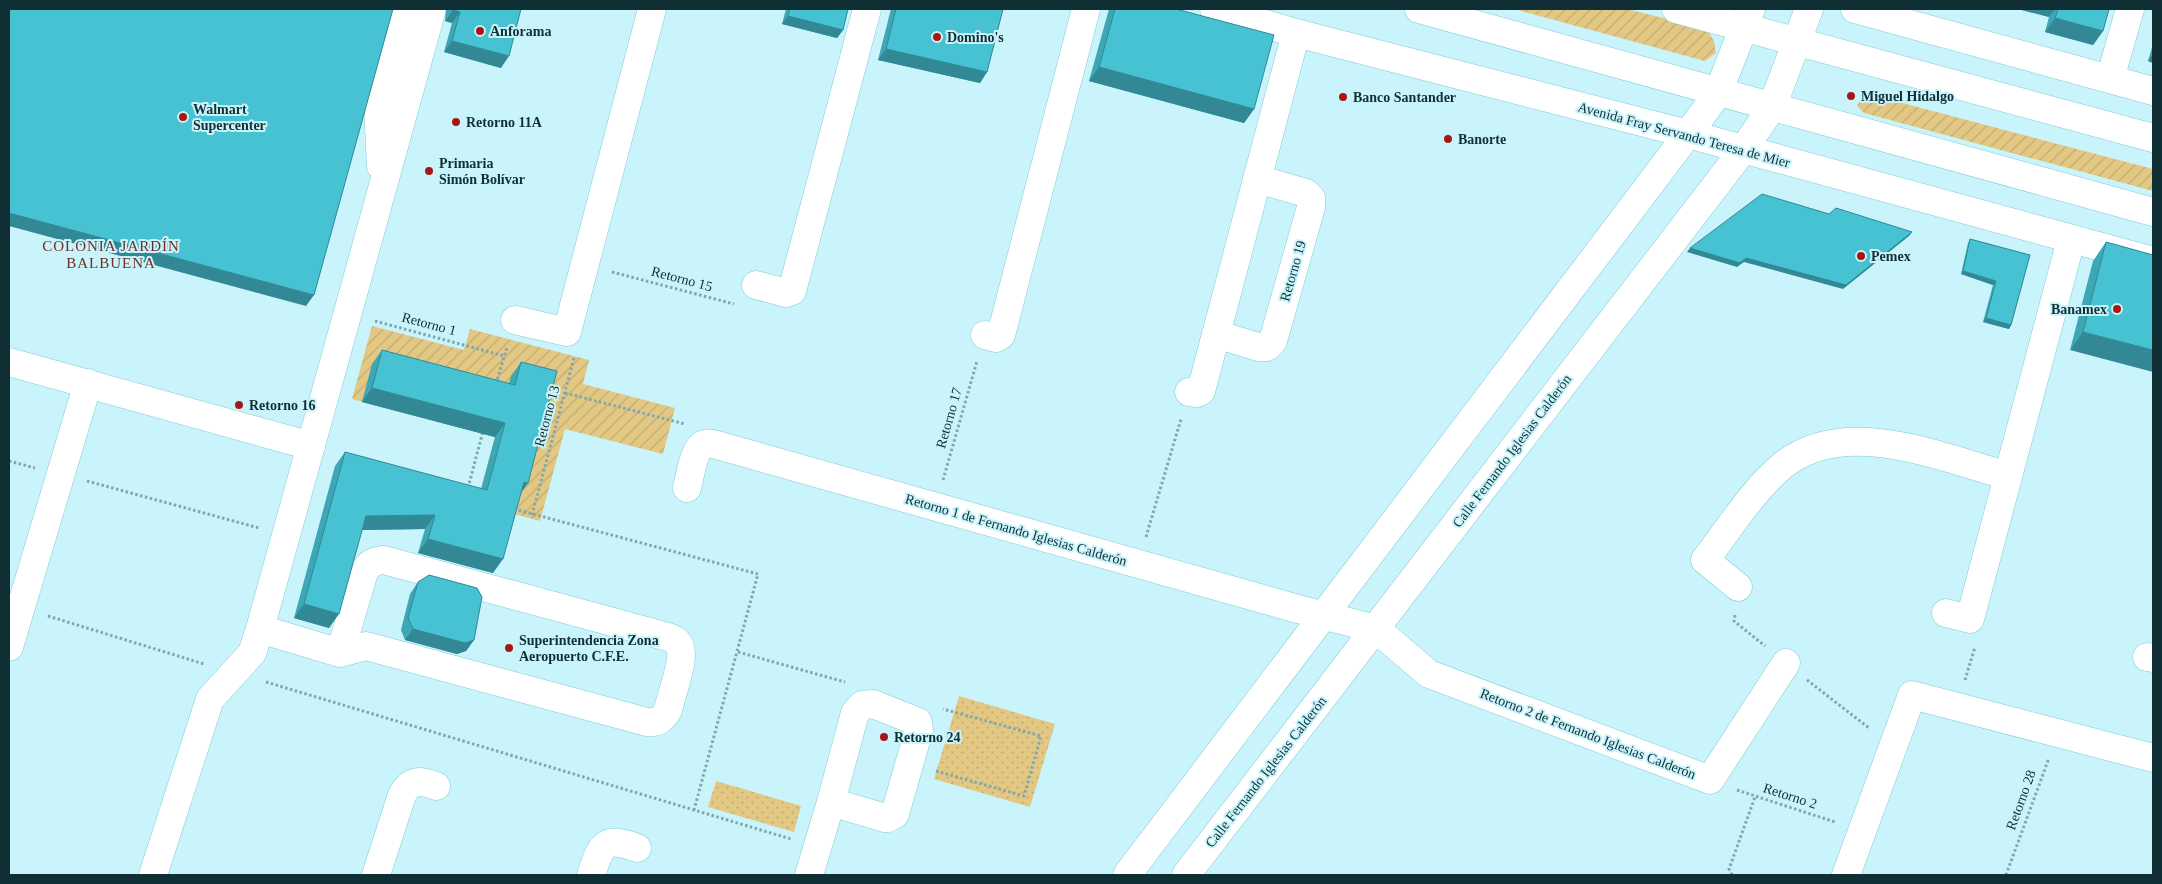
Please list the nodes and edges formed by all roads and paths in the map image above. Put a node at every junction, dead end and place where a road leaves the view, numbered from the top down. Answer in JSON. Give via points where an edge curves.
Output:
{"nodes":[{"id":1,"x":404,"y":9,"type":"edge"},
{"id":2,"x":432,"y":9,"type":"edge"},
{"id":3,"x":652,"y":9,"type":"edge"},
{"id":4,"x":867,"y":9,"type":"edge"},
{"id":5,"x":1086,"y":9,"type":"edge"},
{"id":6,"x":1214,"y":9,"type":"edge"},
{"id":7,"x":1418,"y":9,"type":"edge"},
{"id":8,"x":1676,"y":9,"type":"edge"},
{"id":9,"x":1809,"y":9,"type":"edge"},
{"id":10,"x":1855,"y":9,"type":"edge"},
{"id":11,"x":2130,"y":9,"type":"edge"},
{"id":12,"x":1747,"y":18,"type":"edge"},
{"id":13,"x":1296,"y":33,"type":"junction"},
{"id":14,"x":1797,"y":41,"type":"junction"},
{"id":15,"x":2110,"y":79,"type":"junction"},
{"id":16,"x":2153,"y":91,"type":"edge"},
{"id":17,"x":1718,"y":93,"type":"junction"},
{"id":18,"x":1772,"y":107,"type":"junction"},
{"id":19,"x":1688,"y":134,"type":"junction"},
{"id":20,"x":2153,"y":138,"type":"edge"},
{"id":21,"x":1743,"y":150,"type":"junction"},
{"id":22,"x":1257,"y":178,"type":"junction"},
{"id":23,"x":382,"y":190,"type":"junction"},
{"id":24,"x":2153,"y":212,"type":"edge"},
{"id":25,"x":2071,"y":240,"type":"junction"},
{"id":26,"x":2153,"y":261,"type":"edge"},
{"id":27,"x":585,"y":264,"type":"junction"},
{"id":28,"x":756,"y":285,"type":"joint"},
{"id":29,"x":348,"y":315,"type":"junction"},
{"id":30,"x":514,"y":320,"type":"joint"},
{"id":31,"x":567,"y":332,"type":"junction"},
{"id":32,"x":1216,"y":334,"type":"junction"},
{"id":33,"x":985,"y":335,"type":"joint"},
{"id":34,"x":504,"y":356,"type":"junction"},
{"id":35,"x":9,"y":362,"type":"edge"},
{"id":36,"x":88,"y":383,"type":"junction"},
{"id":37,"x":495,"y":390,"type":"edge"},
{"id":38,"x":565,"y":392,"type":"junction"},
{"id":39,"x":1189,"y":392,"type":"joint"},
{"id":40,"x":485,"y":425,"type":"edge"},
{"id":41,"x":312,"y":446,"type":"junction"},
{"id":42,"x":702,"y":446,"type":"junction"},
{"id":43,"x":9,"y":461,"type":"edge"},
{"id":44,"x":61,"y":475,"type":"junction"},
{"id":45,"x":2008,"y":476,"type":"junction"},
{"id":46,"x":687,"y":488,"type":"dead end"},
{"id":47,"x":466,"y":496,"type":"edge"},
{"id":48,"x":506,"y":507,"type":"edge"},
{"id":49,"x":935,"y":507,"type":"junction"},
{"id":50,"x":286,"y":535,"type":"junction"},
{"id":51,"x":1138,"y":564,"type":"junction"},
{"id":52,"x":1738,"y":587,"type":"dead end"},
{"id":53,"x":21,"y":608,"type":"junction"},
{"id":54,"x":1325,"y":616,"type":"junction"},
{"id":55,"x":1958,"y":616,"type":"joint"},
{"id":56,"x":260,"y":629,"type":"junction"},
{"id":57,"x":1376,"y":629,"type":"junction"},
{"id":58,"x":9,"y":646,"type":"edge"},
{"id":59,"x":340,"y":653,"type":"junction"},
{"id":60,"x":1786,"y":663,"type":"dead end"},
{"id":61,"x":234,"y":672,"type":"junction"},
{"id":62,"x":1957,"y":707,"type":"junction"},
{"id":63,"x":2058,"y":733,"type":"junction"},
{"id":64,"x":2153,"y":758,"type":"edge"},
{"id":65,"x":1710,"y":780,"type":"junction"},
{"id":66,"x":436,"y":786,"type":"dead end"},
{"id":67,"x":1755,"y":796,"type":"junction"},
{"id":68,"x":831,"y":802,"type":"dead end"},
{"id":69,"x":1864,"y":831,"type":"junction"},
{"id":70,"x":817,"y":847,"type":"junction"},
{"id":71,"x":636,"y":848,"type":"dead end"},
{"id":72,"x":153,"y":875,"type":"edge"},
{"id":73,"x":376,"y":875,"type":"edge"},
{"id":74,"x":591,"y":875,"type":"edge"},
{"id":75,"x":809,"y":875,"type":"edge"},
{"id":76,"x":1127,"y":875,"type":"edge"},
{"id":77,"x":1186,"y":875,"type":"edge"},
{"id":78,"x":1732,"y":875,"type":"edge"},
{"id":79,"x":1846,"y":875,"type":"edge"},
{"id":80,"x":2006,"y":875,"type":"edge"}],
"edges":[{"from":1,"to":23,"type":"street","via":[[378,107]]},
{"from":2,"to":23,"type":"street"},
{"from":3,"to":27,"type":"street"},
{"from":4,"to":28,"type":"street","via":[[792,291],[786,293]]},
{"from":5,"to":33,"type":"street","via":[[1001,335],[996,338]]},
{"from":6,"to":13,"type":"street","name":"Avenida Fray Servando Teresa de Mier"},
{"from":7,"to":17,"type":"street"},
{"from":8,"to":12,"type":"street"},
{"from":9,"to":14,"type":"street","name":"Calle Fernando Iglesias Calderón"},
{"from":10,"to":15,"type":"street"},
{"from":11,"to":15,"type":"street"},
{"from":12,"to":14,"type":"street"},
{"from":12,"to":17,"type":"street"},
{"from":13,"to":19,"type":"street","name":"Avenida Fray Servando Teresa de Mier"},
{"from":13,"to":22,"type":"street"},
{"from":14,"to":18,"type":"street","name":"Calle Fernando Iglesias Calderón"},
{"from":14,"to":20,"type":"street"},
{"from":15,"to":16,"type":"street"},
{"from":17,"to":18,"type":"street"},
{"from":17,"to":19,"type":"street"},
{"from":18,"to":21,"type":"street","name":"Calle Fernando Iglesias Calderón"},
{"from":18,"to":24,"type":"street"},
{"from":19,"to":21,"type":"street","name":"Avenida Fray Servando Teresa de Mier"},
{"from":19,"to":54,"type":"street"},
{"from":21,"to":25,"type":"street","name":"Avenida Fray Servando Teresa de Mier"},
{"from":21,"to":57,"type":"street","name":"Calle Fernando Iglesias Calderón"},
{"from":22,"to":32,"type":"street"},
{"from":22,"to":32,"type":"street","name":"Retorno 19","via":[[1306,193],[1311,198],[1311,207],[1273,341],[1267,347],[1258,347]]},
{"from":23,"to":29,"type":"street"},
{"from":25,"to":26,"type":"street","name":"Avenida Fray Servando Teresa de Mier"},
{"from":25,"to":45,"type":"street"},
{"from":27,"to":28,"type":"path","name":"Retorno 15","via":[[749,308]]},
{"from":27,"to":31,"type":"street"},
{"from":29,"to":34,"type":"path","name":"Retorno 1"},
{"from":29,"to":41,"type":"street"},
{"from":30,"to":31,"type":"street"},
{"from":30,"to":34,"type":"path"},
{"from":31,"to":38,"type":"path","name":"Retorno 13","via":[[580,336]]},
{"from":32,"to":39,"type":"street","via":[[1201,391],[1197,394]]},
{"from":33,"to":49,"type":"path","name":"Retorno 17"},
{"from":34,"to":37,"type":"path"},
{"from":35,"to":36,"type":"street"},
{"from":36,"to":41,"type":"street"},
{"from":36,"to":44,"type":"street"},
{"from":38,"to":42,"type":"path","via":[[687,424]]},
{"from":38,"to":48,"type":"path","name":"Retorno 13","via":[[532,515]]},
{"from":39,"to":51,"type":"path"},
{"from":40,"to":47,"type":"path"},
{"from":41,"to":50,"type":"street"},
{"from":42,"to":46,"type":"street"},
{"from":42,"to":49,"type":"street","name":"Retorno 1 de Fernando Iglesias Calderón","via":[[708,443],[717,445]]},
{"from":43,"to":44,"type":"path"},
{"from":44,"to":50,"type":"path"},
{"from":44,"to":53,"type":"street"},
{"from":45,"to":52,"type":"street","via":[[1875,442],[1850,440],[1804,452],[1767,479],[1705,560]]},
{"from":45,"to":55,"type":"street"},
{"from":49,"to":51,"type":"street","name":"Retorno 1 de Fernando Iglesias Calderón"},
{"from":50,"to":56,"type":"street"},
{"from":51,"to":54,"type":"street","name":"Retorno 1 de Fernando Iglesias Calderón"},
{"from":53,"to":58,"type":"street"},
{"from":53,"to":61,"type":"path"},
{"from":54,"to":57,"type":"street","name":"Retorno 1 de Fernando Iglesias Calderón"},
{"from":54,"to":76,"type":"street"},
{"from":55,"to":62,"type":"path","via":[[1979,634]]},
{"from":56,"to":59,"type":"street"},
{"from":56,"to":61,"type":"street","via":[[252,653]]},
{"from":57,"to":65,"type":"street","name":"Retorno 2 de Fernando Iglesias Calderón","via":[[1430,674]]},
{"from":57,"to":77,"type":"street","name":"Calle Fernando Iglesias Calderón"},
{"from":59,"to":59,"type":"street","via":[[366,646],[656,723],[668,710],[681,658],[677,641],[668,637],[384,560],[376,560],[364,572]]},
{"from":60,"to":65,"type":"street","name":"Retorno 2 de Fernando Iglesias Calderón"},
{"from":61,"to":70,"type":"path"},
{"from":61,"to":72,"type":"street","via":[[210,699]]},
{"from":62,"to":63,"type":"street"},
{"from":62,"to":69,"type":"street","via":[[1912,695]]},
{"from":63,"to":64,"type":"street"},
{"from":63,"to":80,"type":"path","name":"Retorno 28"},
{"from":65,"to":67,"type":"path","name":"Retorno 2"},
{"from":66,"to":73,"type":"street","via":[[415,781],[407,786]]},
{"from":67,"to":69,"type":"path","name":"Retorno 2"},
{"from":67,"to":78,"type":"path","via":[[1729,869]]},
{"from":68,"to":70,"type":"street"},
{"from":69,"to":79,"type":"street"},
{"from":70,"to":75,"type":"street"},
{"from":71,"to":74,"type":"street","via":[[623,843],[605,844]]}]}
